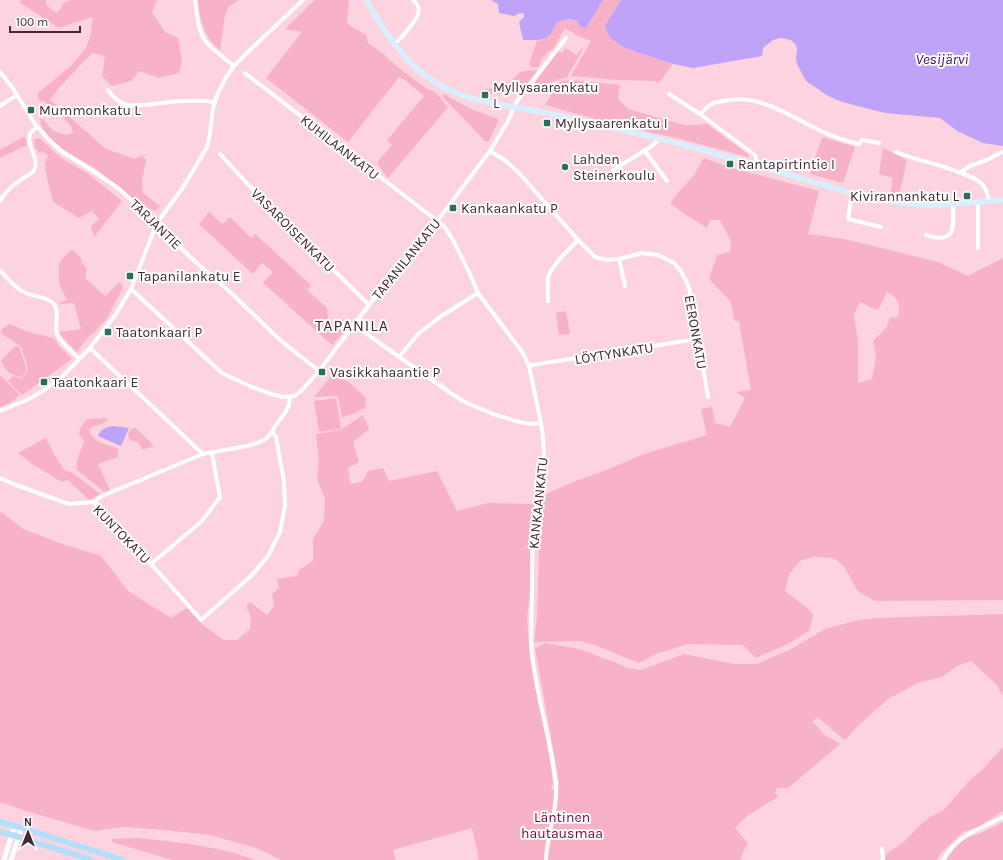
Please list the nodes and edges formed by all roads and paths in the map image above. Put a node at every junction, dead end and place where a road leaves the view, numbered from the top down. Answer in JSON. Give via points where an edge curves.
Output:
{"nodes":[{"id":1,"x":195,"y":0,"type":"edge"},
{"id":2,"x":303,"y":0,"type":"edge"},
{"id":3,"x":366,"y":0,"type":"edge"},
{"id":4,"x":413,"y":0,"type":"edge"},
{"id":5,"x":566,"y":38,"type":"dead end"},
{"id":6,"x":394,"y":44,"type":"junction"},
{"id":7,"x":234,"y":66,"type":"junction"},
{"id":8,"x":0,"y":72,"type":"edge"},
{"id":9,"x":245,"y":73,"type":"dead end"},
{"id":10,"x":108,"y":90,"type":"dead end"},
{"id":11,"x":669,"y":94,"type":"dead end"},
{"id":12,"x":17,"y":95,"type":"junction"},
{"id":13,"x":214,"y":102,"type":"junction"},
{"id":14,"x":0,"y":106,"type":"edge"},
{"id":15,"x":513,"y":108,"type":"junction"},
{"id":16,"x":700,"y":114,"type":"junction"},
{"id":17,"x":37,"y":127,"type":"junction"},
{"id":18,"x":659,"y":139,"type":"junction"},
{"id":19,"x":879,"y":143,"type":"dead end"},
{"id":20,"x":490,"y":151,"type":"junction"},
{"id":21,"x":645,"y":151,"type":"junction"},
{"id":22,"x":896,"y":152,"type":"dead end"},
{"id":23,"x":1002,"y":152,"type":"dead end"},
{"id":24,"x":220,"y":154,"type":"dead end"},
{"id":25,"x":755,"y":165,"type":"junction"},
{"id":26,"x":613,"y":170,"type":"dead end"},
{"id":27,"x":961,"y":172,"type":"junction"},
{"id":28,"x":667,"y":181,"type":"dead end"},
{"id":29,"x":852,"y":193,"type":"junction"},
{"id":30,"x":1003,"y":200,"type":"edge"},
{"id":31,"x":0,"y":201,"type":"edge"},
{"id":32,"x":988,"y":201,"type":"junction"},
{"id":33,"x":978,"y":202,"type":"junction"},
{"id":34,"x":953,"y":204,"type":"junction"},
{"id":35,"x":436,"y":220,"type":"junction"},
{"id":36,"x":157,"y":222,"type":"junction"},
{"id":37,"x":881,"y":227,"type":"dead end"},
{"id":38,"x":926,"y":235,"type":"dead end"},
{"id":39,"x":578,"y":240,"type":"junction"},
{"id":40,"x":978,"y":248,"type":"dead end"},
{"id":41,"x":619,"y":259,"type":"junction"},
{"id":42,"x":0,"y":270,"type":"edge"},
{"id":43,"x":625,"y":286,"type":"dead end"},
{"id":44,"x":131,"y":289,"type":"junction"},
{"id":45,"x":478,"y":293,"type":"junction"},
{"id":46,"x":548,"y":301,"type":"dead end"},
{"id":47,"x":369,"y":305,"type":"junction"},
{"id":48,"x":354,"y":325,"type":"junction"},
{"id":49,"x":698,"y":339,"type":"junction"},
{"id":50,"x":90,"y":348,"type":"junction"},
{"id":51,"x":400,"y":357,"type":"junction"},
{"id":52,"x":80,"y":359,"type":"junction"},
{"id":53,"x":529,"y":366,"type":"junction"},
{"id":54,"x":319,"y":371,"type":"junction"},
{"id":55,"x":290,"y":396,"type":"junction"},
{"id":56,"x":708,"y":397,"type":"dead end"},
{"id":57,"x":0,"y":411,"type":"edge"},
{"id":58,"x":541,"y":423,"type":"junction"},
{"id":59,"x":272,"y":431,"type":"junction"},
{"id":60,"x":212,"y":453,"type":"junction"},
{"id":61,"x":203,"y":454,"type":"junction"},
{"id":62,"x":0,"y":478,"type":"edge"},
{"id":63,"x":94,"y":502,"type":"junction"},
{"id":64,"x":151,"y":564,"type":"junction"},
{"id":65,"x":1003,"y":817,"type":"edge"},
{"id":66,"x":0,"y":822,"type":"edge"},
{"id":67,"x":19,"y":827,"type":"junction"},
{"id":68,"x":0,"y":832,"type":"edge"},
{"id":69,"x":12,"y":835,"type":"junction"},
{"id":70,"x":19,"y":836,"type":"junction"},
{"id":71,"x":882,"y":849,"type":"dead end"},
{"id":72,"x":4,"y":860,"type":"edge"},
{"id":73,"x":11,"y":860,"type":"edge"},
{"id":74,"x":92,"y":860,"type":"edge"},
{"id":75,"x":123,"y":860,"type":"edge"},
{"id":76,"x":546,"y":860,"type":"edge"},
{"id":77,"x":882,"y":860,"type":"edge"},
{"id":78,"x":943,"y":860,"type":"edge"}],
"edges":[{"from":1,"to":7,"type":"street","via":[[202,34],[207,42]]},
{"from":2,"to":7,"type":"street"},
{"from":3,"to":6,"type":"main road"},
{"from":4,"to":6,"type":"street","via":[[418,8],[418,15]]},
{"from":5,"to":15,"type":"street","name":"TAPANILANKATU"},
{"from":6,"to":15,"type":"main road","via":[[433,81],[468,97]]},
{"from":7,"to":13,"type":"street"},
{"from":8,"to":12,"type":"street","name":"TARJANTIE"},
{"from":9,"to":35,"type":"street","name":"KUHILAANKATU"},
{"from":10,"to":13,"type":"street","via":[[118,101],[127,105]]},
{"from":11,"to":16,"type":"street"},
{"from":12,"to":14,"type":"street"},
{"from":12,"to":17,"type":"street","name":"TARJANTIE"},
{"from":13,"to":36,"type":"street","via":[[207,147],[184,186]]},
{"from":15,"to":18,"type":"main road","via":[[553,114]]},
{"from":15,"to":20,"type":"street","name":"TAPANILANKATU"},
{"from":16,"to":19,"type":"street","via":[[712,104],[728,100],[759,101],[833,136],[858,144],[862,140]]},
{"from":16,"to":25,"type":"street","via":[[754,155]]},
{"from":17,"to":31,"type":"street","via":[[29,136],[36,168],[11,186]]},
{"from":17,"to":36,"type":"street","name":"TARJANTIE","via":[[61,151],[118,188]]},
{"from":18,"to":21,"type":"street"},
{"from":18,"to":25,"type":"main road"},
{"from":20,"to":35,"type":"street","name":"TAPANILANKATU"},
{"from":20,"to":39,"type":"street","name":"EERONKATU","via":[[520,174]]},
{"from":21,"to":26,"type":"street"},
{"from":21,"to":28,"type":"street"},
{"from":22,"to":27,"type":"street"},
{"from":23,"to":27,"type":"street"},
{"from":24,"to":47,"type":"street","name":"VASAROISENKATU"},
{"from":25,"to":29,"type":"main road"},
{"from":27,"to":32,"type":"street","via":[[982,184]]},
{"from":29,"to":34,"type":"main road","via":[[903,203]]},
{"from":29,"to":37,"type":"street","via":[[848,219]]},
{"from":30,"to":32,"type":"main road"},
{"from":32,"to":33,"type":"main road"},
{"from":33,"to":34,"type":"main road"},
{"from":33,"to":40,"type":"street"},
{"from":34,"to":38,"type":"street","via":[[953,226],[948,237]]},
{"from":35,"to":45,"type":"street","name":"KANKAANKATU","via":[[451,236]]},
{"from":35,"to":47,"type":"street","name":"TAPANILANKATU"},
{"from":36,"to":44,"type":"street"},
{"from":36,"to":54,"type":"street","name":"TARJANTIE","via":[[190,257],[280,340]]},
{"from":39,"to":41,"type":"street","name":"EERONKATU","via":[[596,257],[606,260]]},
{"from":39,"to":46,"type":"street","via":[[556,264],[549,276]]},
{"from":41,"to":43,"type":"street"},
{"from":41,"to":49,"type":"street","name":"EERONKATU","via":[[642,254],[658,254],[674,263],[688,285]]},
{"from":42,"to":52,"type":"street","via":[[27,294],[50,300],[55,305],[56,331],[60,339]]},
{"from":44,"to":50,"type":"street"},
{"from":44,"to":55,"type":"street","via":[[222,373],[252,387],[283,397]]},
{"from":45,"to":51,"type":"street","via":[[418,334]]},
{"from":45,"to":53,"type":"street","name":"KANKAANKATU","via":[[523,353]]},
{"from":47,"to":48,"type":"street","name":"TAPANILANKATU"},
{"from":48,"to":51,"type":"street"},
{"from":48,"to":54,"type":"street","name":"TAPANILANKATU"},
{"from":49,"to":53,"type":"street","name":"LÖYTYNKATU"},
{"from":49,"to":56,"type":"street","name":"EERONKATU"},
{"from":50,"to":52,"type":"street"},
{"from":50,"to":61,"type":"street"},
{"from":51,"to":58,"type":"street","via":[[467,403],[519,422]]},
{"from":52,"to":57,"type":"street","via":[[43,391]]},
{"from":53,"to":58,"type":"street","name":"KANKAANKATU"},
{"from":54,"to":55,"type":"street","name":"TAPANILANKATU","via":[[302,390],[295,396]]},
{"from":55,"to":59,"type":"street","via":[[285,414]]},
{"from":58,"to":76,"type":"street","name":"KANKAANKATU","via":[[544,456],[533,525],[531,645],[556,783],[556,804]]},
{"from":59,"to":60,"type":"street","via":[[268,437],[257,443]]},
{"from":59,"to":64,"type":"street","name":"KUNTOKATU","via":[[276,437],[284,482],[285,506],[280,532],[268,556],[252,575],[201,620]]},
{"from":60,"to":61,"type":"street"},
{"from":60,"to":64,"type":"street","via":[[220,497],[202,521]]},
{"from":61,"to":63,"type":"street","via":[[102,496]]},
{"from":62,"to":63,"type":"street","name":"KUNTOKATU","via":[[69,504]]},
{"from":63,"to":64,"type":"street","name":"KUNTOKATU"},
{"from":65,"to":78,"type":"street","via":[[962,838]]},
{"from":66,"to":67,"type":"main road"},
{"from":67,"to":69,"type":"street","via":[[15,828]]},
{"from":67,"to":70,"type":"street"},
{"from":67,"to":75,"type":"main road"},
{"from":68,"to":69,"type":"main road"},
{"from":69,"to":70,"type":"main road"},
{"from":69,"to":72,"type":"street"},
{"from":70,"to":73,"type":"street"},
{"from":70,"to":74,"type":"main road"},
{"from":71,"to":77,"type":"street"}]}
